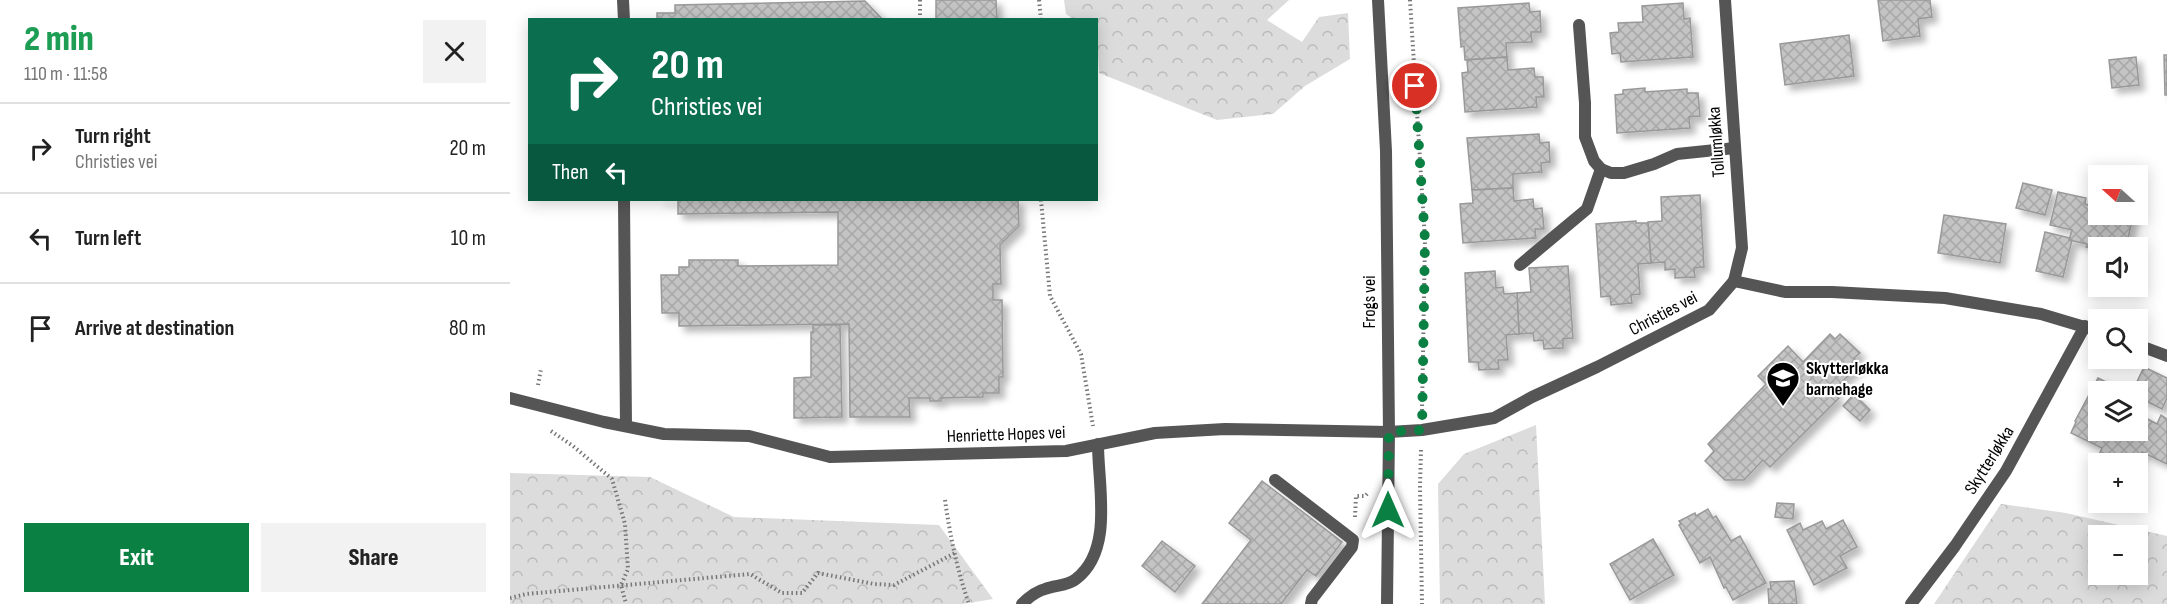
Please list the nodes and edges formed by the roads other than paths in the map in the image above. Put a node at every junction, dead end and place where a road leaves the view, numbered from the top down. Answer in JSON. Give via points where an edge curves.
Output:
{"nodes":[{"id":1,"x":623,"y":0,"type":"edge"},
{"id":2,"x":1378,"y":0,"type":"edge"},
{"id":3,"x":1725,"y":0,"type":"edge"},
{"id":4,"x":624,"y":18,"type":"edge"},
{"id":5,"x":1579,"y":25,"type":"dead end"},
{"id":6,"x":1734,"y":148,"type":"junction"},
{"id":7,"x":1601,"y":169,"type":"junction"},
{"id":8,"x":624,"y":201,"type":"edge"},
{"id":9,"x":1520,"y":265,"type":"dead end"},
{"id":10,"x":1734,"y":281,"type":"junction"},
{"id":11,"x":2085,"y":326,"type":"junction"},
{"id":12,"x":2088,"y":327,"type":"edge"},
{"id":13,"x":2148,"y":349,"type":"edge"},
{"id":14,"x":2167,"y":356,"type":"edge"},
{"id":15,"x":510,"y":398,"type":"edge"},
{"id":16,"x":626,"y":426,"type":"junction"},
{"id":17,"x":1389,"y":432,"type":"junction"},
{"id":18,"x":1098,"y":444,"type":"junction"},
{"id":19,"x":1275,"y":480,"type":"dead end"},
{"id":20,"x":1022,"y":604,"type":"edge"},
{"id":21,"x":1311,"y":604,"type":"edge"},
{"id":22,"x":1387,"y":604,"type":"edge"},
{"id":23,"x":1911,"y":604,"type":"edge"}],
"edges":[{"from":1,"to":4,"type":"street"},
{"from":2,"to":17,"type":"street","name":"Frogs vei","via":[[1386,151]]},
{"from":3,"to":6,"type":"street","name":"Tollumløkka"},
{"from":5,"to":7,"type":"street","via":[[1585,137]]},
{"from":6,"to":7,"type":"street","via":[[1677,154],[1624,173]]},
{"from":6,"to":10,"type":"street","name":"Tollumløkka","via":[[1742,248]]},
{"from":7,"to":9,"type":"street","via":[[1587,209]]},
{"from":8,"to":16,"type":"street"},
{"from":10,"to":11,"type":"street","via":[[1785,292],[1945,298],[2041,314]]},
{"from":10,"to":17,"type":"street","name":"Christies vei","via":[[1709,310],[1494,417]]},
{"from":11,"to":12,"type":"street"},
{"from":11,"to":23,"type":"street","name":"Skytterløkka","via":[[2006,471]]},
{"from":13,"to":14,"type":"street"},
{"from":15,"to":16,"type":"street","name":"Henriette Hopes vei"},
{"from":16,"to":18,"type":"street","name":"Henriette Hopes vei","via":[[664,434],[748,436],[830,457],[1066,451]]},
{"from":17,"to":18,"type":"street","name":"Henriette Hopes vei","via":[[1225,429],[1155,433]]},
{"from":17,"to":22,"type":"street","name":"Frogs vei"},
{"from":18,"to":20,"type":"street","via":[[1102,513],[1091,565],[1074,581],[1043,589]]},
{"from":19,"to":21,"type":"street","via":[[1353,540],[1352,547]]}]}
